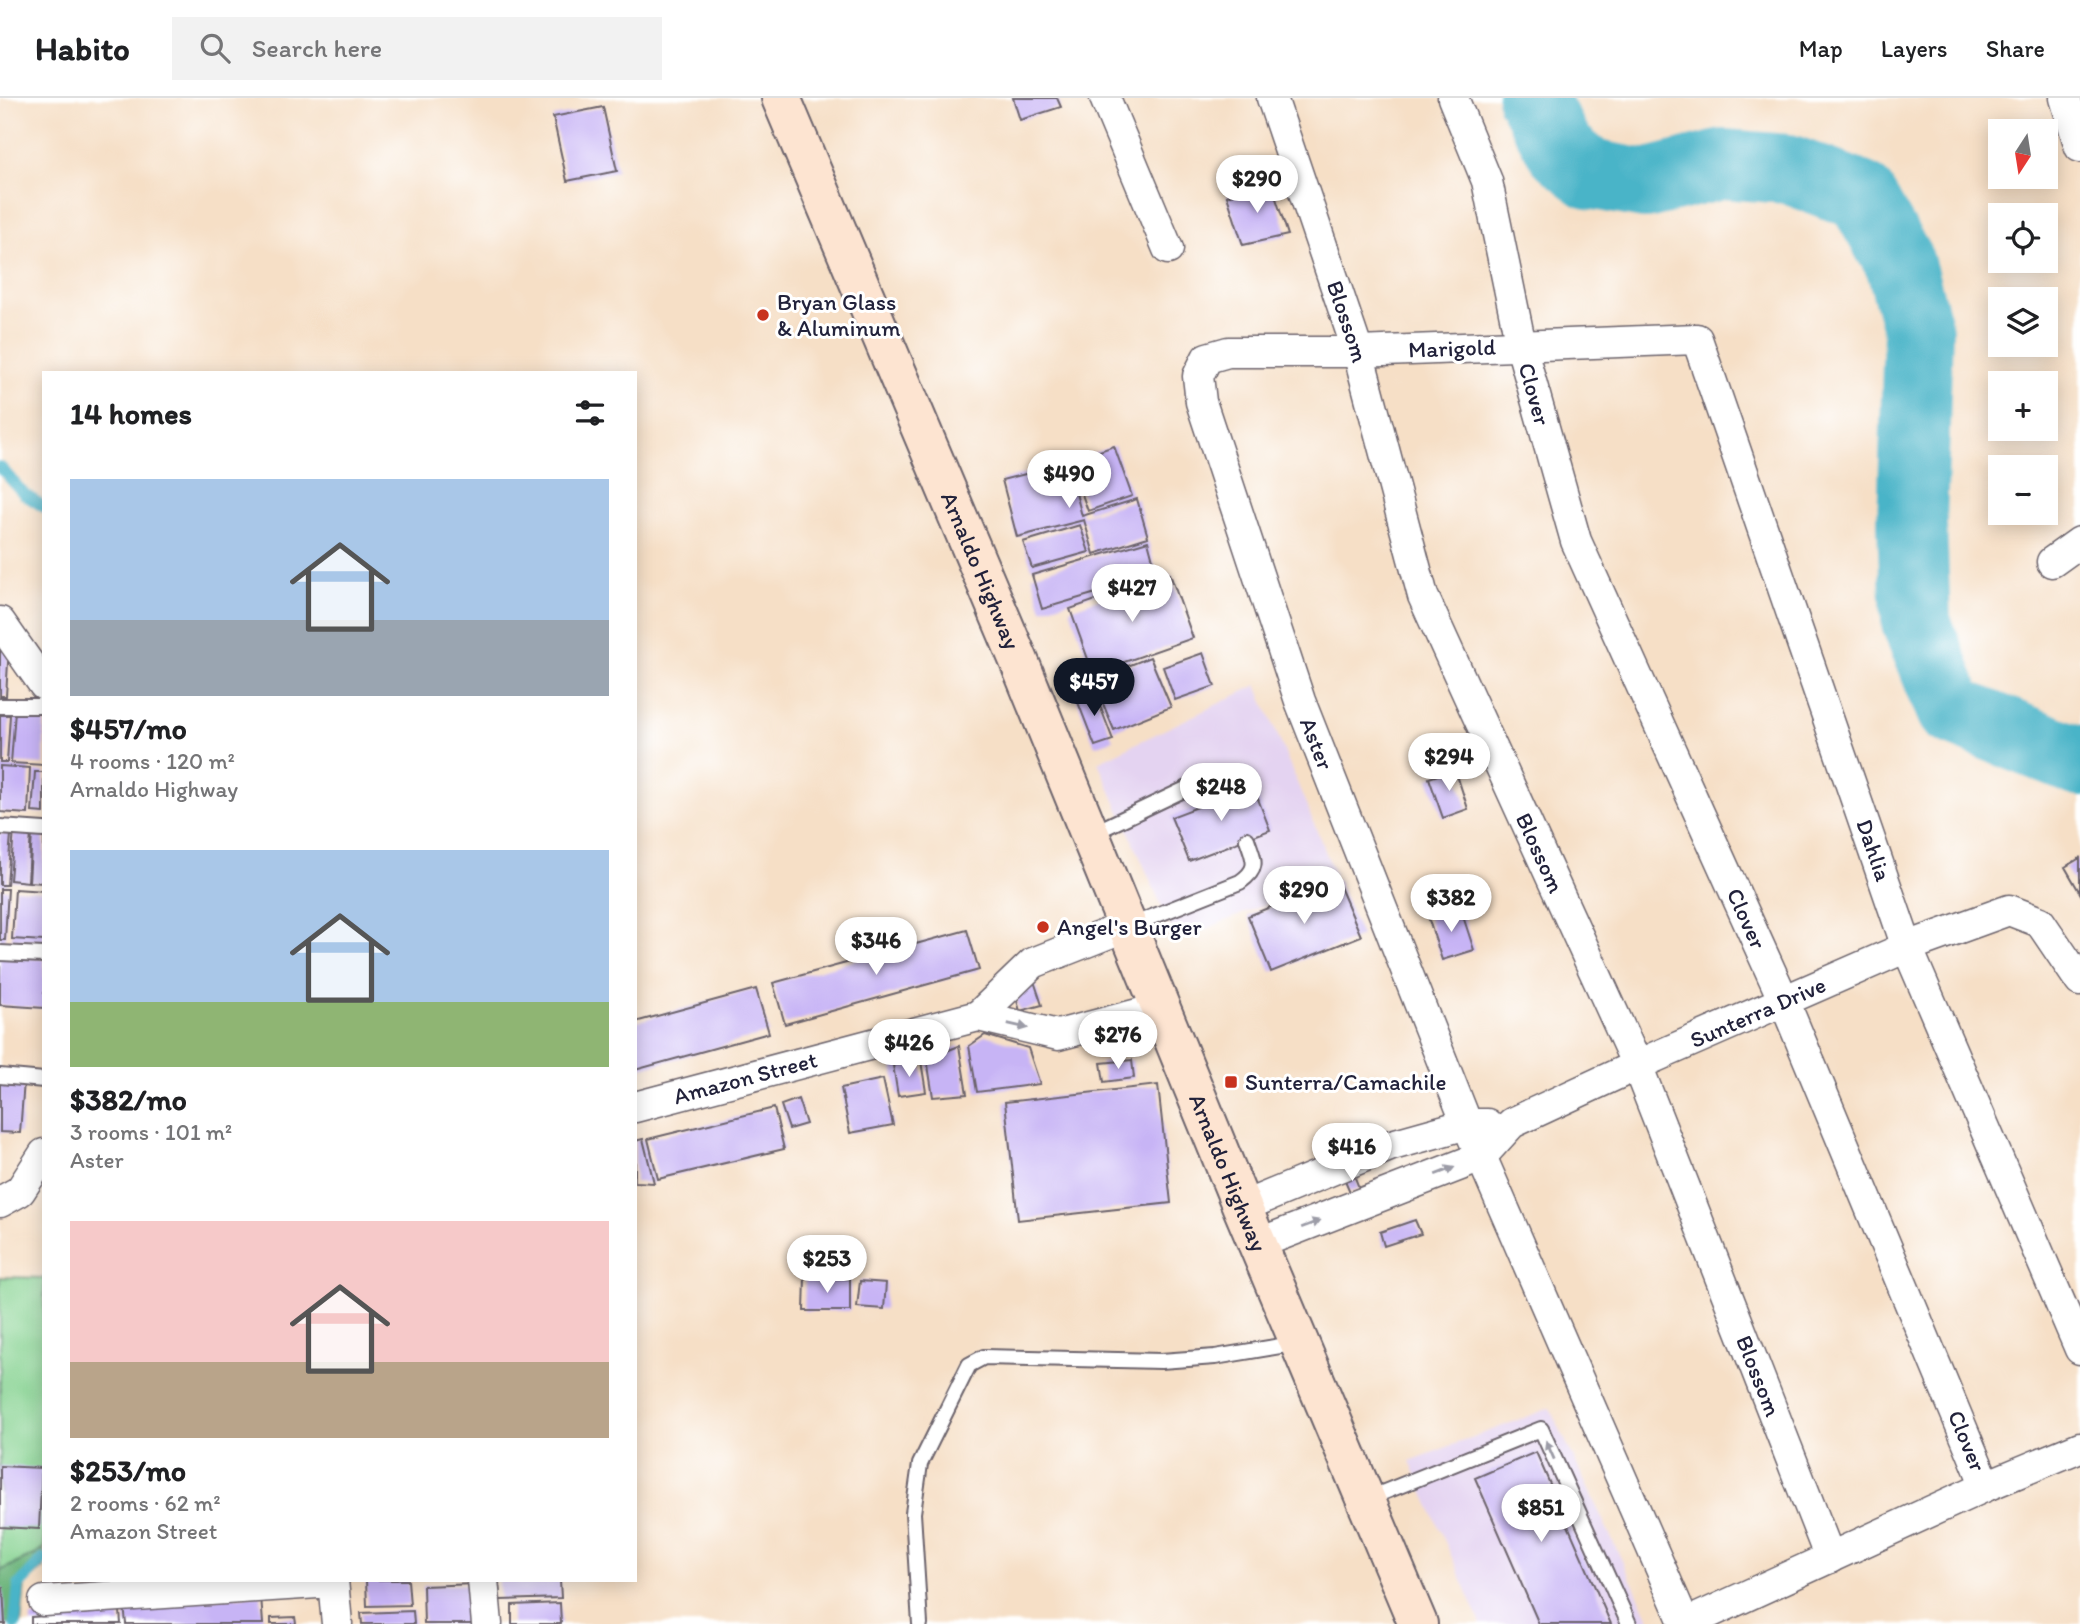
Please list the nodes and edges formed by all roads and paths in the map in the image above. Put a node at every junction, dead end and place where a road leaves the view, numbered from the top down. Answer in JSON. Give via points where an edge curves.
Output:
{"nodes":[{"id":1,"x":781,"y":98,"type":"edge"},
{"id":2,"x":1104,"y":98,"type":"edge"},
{"id":3,"x":1272,"y":98,"type":"edge"},
{"id":4,"x":1453,"y":98,"type":"edge"},
{"id":5,"x":2065,"y":98,"type":"edge"},
{"id":6,"x":2080,"y":147,"type":"edge"},
{"id":7,"x":1168,"y":249,"type":"dead end"},
{"id":8,"x":1697,"y":339,"type":"joint"},
{"id":9,"x":1521,"y":346,"type":"junction"},
{"id":10,"x":1358,"y":352,"type":"junction"},
{"id":11,"x":1207,"y":358,"type":"joint"},
{"id":12,"x":2080,"y":542,"type":"edge"},
{"id":13,"x":2052,"y":562,"type":"dead end"},
{"id":14,"x":0,"y":622,"type":"edge"},
{"id":15,"x":42,"y":682,"type":"edge"},
{"id":16,"x":0,"y":706,"type":"edge"},
{"id":17,"x":42,"y":706,"type":"edge"},
{"id":18,"x":1230,"y":795,"type":"dead end"},
{"id":19,"x":0,"y":827,"type":"edge"},
{"id":20,"x":42,"y":830,"type":"edge"},
{"id":21,"x":1090,"y":834,"type":"junction"},
{"id":22,"x":1247,"y":839,"type":"dead end"},
{"id":23,"x":1127,"y":926,"type":"junction"},
{"id":24,"x":1907,"y":947,"type":"junction"},
{"id":25,"x":0,"y":953,"type":"edge"},
{"id":26,"x":42,"y":955,"type":"edge"},
{"id":27,"x":2080,"y":981,"type":"edge"},
{"id":28,"x":1784,"y":1001,"type":"junction"},
{"id":29,"x":1161,"y":1008,"type":"junction"},
{"id":30,"x":978,"y":1016,"type":"junction"},
{"id":31,"x":1637,"y":1065,"type":"junction"},
{"id":32,"x":0,"y":1076,"type":"edge"},
{"id":33,"x":42,"y":1080,"type":"edge"},
{"id":34,"x":637,"y":1106,"type":"edge"},
{"id":35,"x":1512,"y":1123,"type":"junction"},
{"id":36,"x":1467,"y":1124,"type":"junction"},
{"id":37,"x":42,"y":1157,"type":"edge"},
{"id":38,"x":1481,"y":1157,"type":"junction"},
{"id":39,"x":0,"y":1202,"type":"edge"},
{"id":40,"x":1242,"y":1207,"type":"junction"},
{"id":41,"x":1257,"y":1244,"type":"junction"},
{"id":42,"x":1300,"y":1343,"type":"junction"},
{"id":43,"x":2080,"y":1349,"type":"edge"},
{"id":44,"x":2080,"y":1447,"type":"edge"},
{"id":45,"x":1986,"y":1486,"type":"junction"},
{"id":46,"x":1366,"y":1500,"type":"junction"},
{"id":47,"x":1830,"y":1558,"type":"junction"},
{"id":48,"x":319,"y":1582,"type":"edge"},
{"id":49,"x":333,"y":1582,"type":"edge"},
{"id":50,"x":483,"y":1582,"type":"edge"},
{"id":51,"x":44,"y":1601,"type":"dead end"},
{"id":52,"x":337,"y":1624,"type":"edge"},
{"id":53,"x":486,"y":1624,"type":"edge"},
{"id":54,"x":920,"y":1624,"type":"edge"},
{"id":55,"x":1418,"y":1624,"type":"edge"},
{"id":56,"x":1629,"y":1624,"type":"edge"}],
"edges":[{"from":1,"to":21,"type":"main road","name":"Arnaldo Highway"},
{"from":2,"to":7,"type":"street"},
{"from":3,"to":10,"type":"street","name":"Blossom"},
{"from":4,"to":9,"type":"street","name":"Clover","via":[[1487,181]]},
{"from":5,"to":6,"type":"street"},
{"from":8,"to":9,"type":"street","name":"Marigold"},
{"from":8,"to":24,"type":"street","name":"Dahlia"},
{"from":9,"to":10,"type":"street","name":"Marigold"},
{"from":9,"to":28,"type":"street","name":"Clover","via":[[1576,541]]},
{"from":10,"to":11,"type":"street","name":"Marigold","via":[[1228,352]]},
{"from":10,"to":31,"type":"street","name":"Blossom","via":[[1423,596]]},
{"from":11,"to":36,"type":"street","name":"Aster","via":[[1198,376],[1201,402],[1300,701]]},
{"from":12,"to":13,"type":"street"},
{"from":14,"to":15,"type":"street"},
{"from":16,"to":17,"type":"lane"},
{"from":18,"to":21,"type":"lane","via":[[1220,782],[1210,780]]},
{"from":19,"to":20,"type":"lane"},
{"from":21,"to":23,"type":"main road","name":"Arnaldo Highway"},
{"from":22,"to":23,"type":"lane","via":[[1254,863],[1251,874],[1240,882]]},
{"from":23,"to":29,"type":"main road","name":"Arnaldo Highway"},
{"from":23,"to":30,"type":"street","name":"Amazon Street","via":[[1033,963]]},
{"from":24,"to":27,"type":"street","name":"Sunterra Drive","via":[[2009,910],[2040,922]]},
{"from":24,"to":28,"type":"street","name":"Sunterra Drive"},
{"from":24,"to":43,"type":"street","name":"Dahlia"},
{"from":25,"to":26,"type":"lane"},
{"from":28,"to":31,"type":"street","name":"Sunterra Drive"},
{"from":28,"to":45,"type":"street","name":"Clover"},
{"from":30,"to":29,"type":"street","name":"Amazon Street","one_way":true,"via":[[1058,1035]]},
{"from":29,"to":40,"type":"main road","name":"Arnaldo Highway"},
{"from":30,"to":34,"type":"street","name":"Amazon Street"},
{"from":31,"to":35,"type":"street","name":"Sunterra Drive"},
{"from":31,"to":47,"type":"street","name":"Blossom"},
{"from":32,"to":33,"type":"lane"},
{"from":35,"to":36,"type":"street","name":"Sunterra Drive"},
{"from":35,"to":38,"type":"street","name":"Sunterra Drive"},
{"from":36,"to":38,"type":"street","name":"Aster"},
{"from":36,"to":40,"type":"street","name":"Sunterra Drive","via":[[1392,1146]]},
{"from":37,"to":39,"type":"street","via":[[20,1191]]},
{"from":41,"to":38,"type":"street","name":"Sunterra Drive","one_way":true},
{"from":38,"to":47,"type":"street","name":"Aster","via":[[1685,1624]]},
{"from":40,"to":41,"type":"main road","name":"Arnaldo Highway"},
{"from":41,"to":42,"type":"main road","name":"Arnaldo Highway"},
{"from":42,"to":46,"type":"main road","name":"Arnaldo Highway"},
{"from":42,"to":54,"type":"lane","via":[[1161,1361],[984,1357],[969,1365],[920,1464],[913,1513]]},
{"from":44,"to":45,"type":"street"},
{"from":45,"to":47,"type":"street"},
{"from":46,"to":55,"type":"main road","name":"Arnaldo Highway"},
{"from":56,"to":46,"type":"lane","one_way":true,"via":[[1541,1429]]},
{"from":48,"to":51,"type":"street"},
{"from":49,"to":52,"type":"street"},
{"from":50,"to":53,"type":"street"}]}
